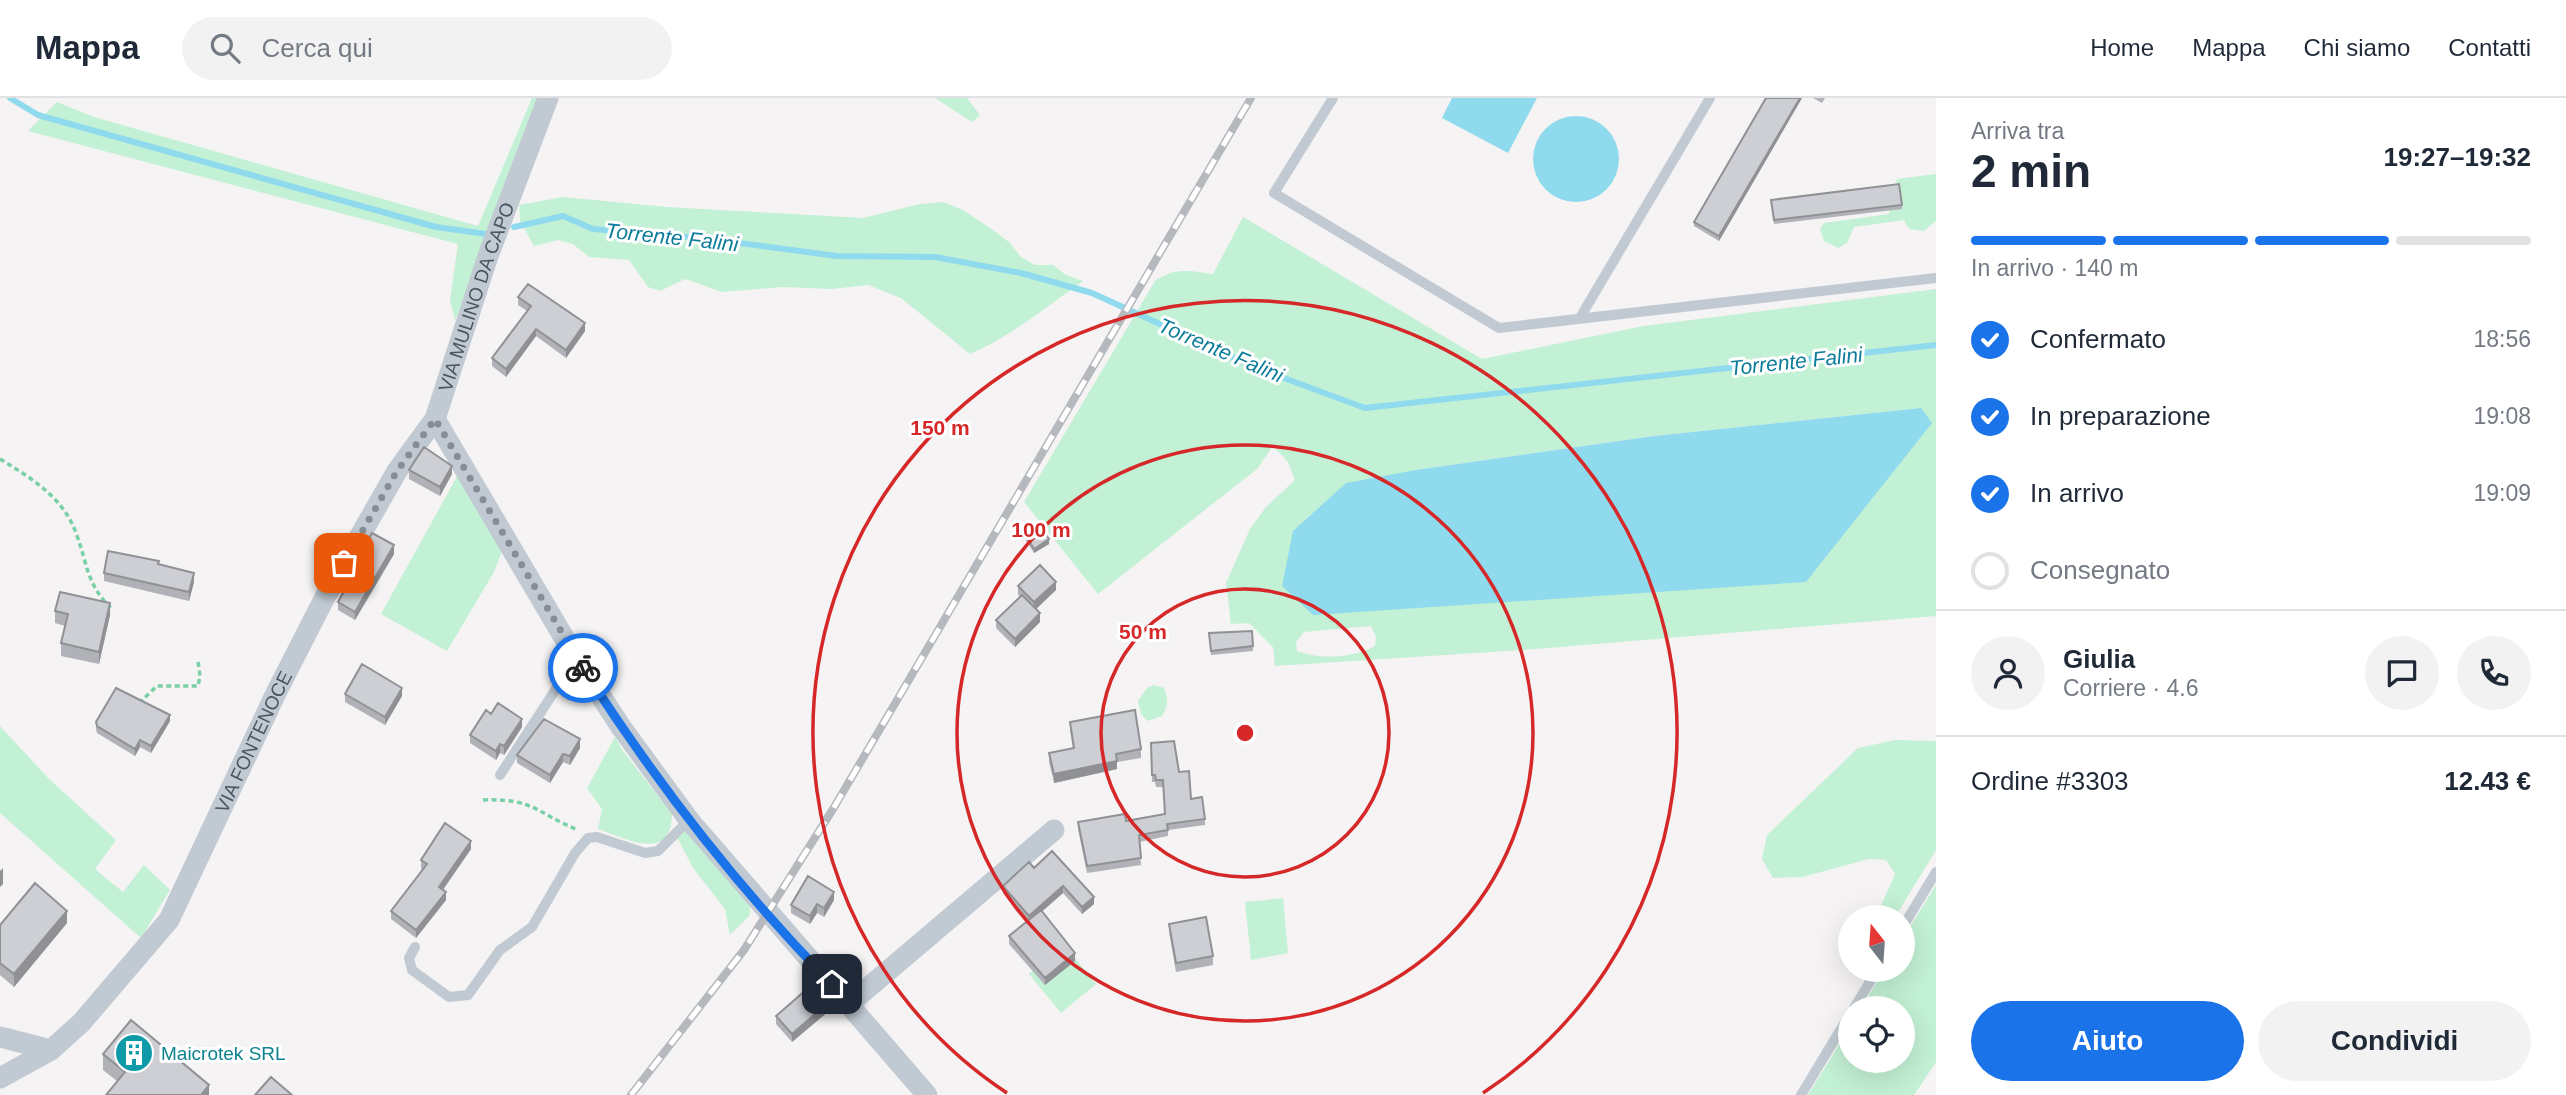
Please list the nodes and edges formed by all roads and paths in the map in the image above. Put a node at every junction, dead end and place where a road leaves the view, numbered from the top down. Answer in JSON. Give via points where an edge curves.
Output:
{"nodes":[{"id":1,"x":548,"y":98,"type":"edge"},
{"id":2,"x":1333,"y":98,"type":"edge"},
{"id":3,"x":1710,"y":98,"type":"edge"},
{"id":4,"x":1936,"y":278,"type":"edge"},
{"id":5,"x":1581,"y":316,"type":"junction"},
{"id":6,"x":435,"y":419,"type":"junction"},
{"id":7,"x":0,"y":459,"type":"edge"},
{"id":8,"x":112,"y":609,"type":"edge"},
{"id":9,"x":576,"y":658,"type":"junction"},
{"id":10,"x":198,"y":661,"type":"dead end"},
{"id":11,"x":139,"y":703,"type":"edge"},
{"id":12,"x":500,"y":775,"type":"dead end"},
{"id":13,"x":483,"y":800,"type":"dead end"},
{"id":14,"x":689,"y":820,"type":"junction"},
{"id":15,"x":1054,"y":830,"type":"dead end"},
{"id":16,"x":597,"y":836,"type":"junction"},
{"id":17,"x":1936,"y":872,"type":"edge"},
{"id":18,"x":1915,"y":907,"type":"edge"},
{"id":19,"x":415,"y":947,"type":"dead end"},
{"id":20,"x":850,"y":1003,"type":"junction"},
{"id":21,"x":1838,"y":1034,"type":"edge"},
{"id":22,"x":0,"y":1037,"type":"edge"},
{"id":23,"x":51,"y":1050,"type":"junction"},
{"id":24,"x":0,"y":1078,"type":"edge"},
{"id":25,"x":927,"y":1095,"type":"edge"},
{"id":26,"x":1801,"y":1095,"type":"edge"}],
"edges":[{"from":1,"to":6,"type":"street","name":"VIA MULINO DA CAPO","via":[[488,256]]},
{"from":2,"to":5,"type":"lane","via":[[1274,194],[1499,328]]},
{"from":3,"to":5,"type":"lane"},
{"from":4,"to":5,"type":"lane"},
{"from":6,"to":9,"type":"street","name":"VIA MULINO DA CAPO"},
{"from":6,"to":23,"type":"street","name":"VIA FONTENOCE","via":[[397,471],[324,599],[169,920],[81,1023]]},
{"from":7,"to":8,"type":"path","via":[[36,482],[68,515],[86,574]]},
{"from":9,"to":12,"type":"lane"},
{"from":9,"to":14,"type":"street","name":"VIA MULINO DA CAPO"},
{"from":10,"to":11,"type":"path","via":[[198,686],[157,686]]},
{"from":13,"to":16,"type":"path","via":[[512,799],[533,805],[557,821]]},
{"from":14,"to":16,"type":"lane","via":[[658,851],[645,853]]},
{"from":14,"to":20,"type":"street","name":"VIA MULINO DA CAPO","via":[[766,913]]},
{"from":15,"to":20,"type":"street"},
{"from":16,"to":19,"type":"lane","via":[[582,844],[532,926],[500,950],[468,995],[449,997],[412,970],[409,958]]},
{"from":17,"to":18,"type":"lane"},
{"from":20,"to":25,"type":"street","name":"VIA MULINO DA CAPO"},
{"from":21,"to":26,"type":"lane"},
{"from":22,"to":23,"type":"street"},
{"from":23,"to":24,"type":"street","name":"VIA FONTENOCE"}]}
